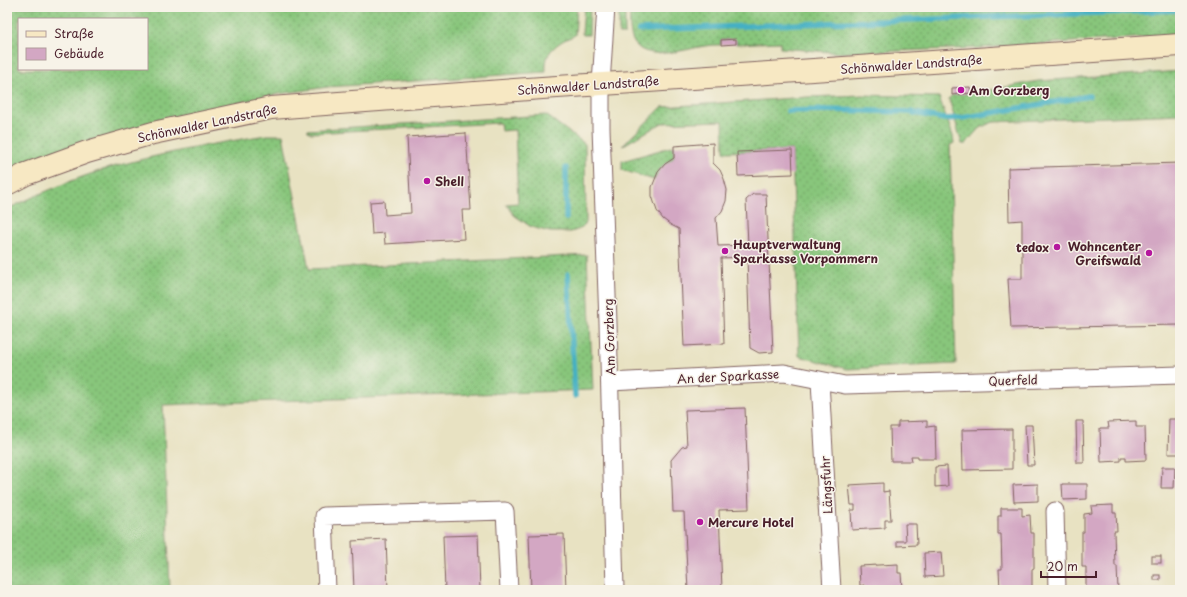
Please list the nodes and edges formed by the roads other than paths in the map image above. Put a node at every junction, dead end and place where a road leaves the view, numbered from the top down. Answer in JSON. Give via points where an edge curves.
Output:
{"nodes":[{"id":1,"x":606,"y":7,"type":"edge"},
{"id":2,"x":1180,"y":45,"type":"edge"},
{"id":3,"x":601,"y":84,"type":"junction"},
{"id":4,"x":7,"y":184,"type":"edge"},
{"id":5,"x":1180,"y":375,"type":"edge"},
{"id":6,"x":820,"y":381,"type":"junction"},
{"id":7,"x":610,"y":382,"type":"junction"},
{"id":8,"x":846,"y":385,"type":"joint"},
{"id":9,"x":1054,"y":511,"type":"dead end"},
{"id":10,"x":327,"y":590,"type":"edge"},
{"id":11,"x":509,"y":590,"type":"edge"},
{"id":12,"x":615,"y":590,"type":"edge"},
{"id":13,"x":832,"y":590,"type":"edge"},
{"id":14,"x":1057,"y":590,"type":"edge"}],
"edges":[{"from":1,"to":3,"type":"street","name":"Am Gorzberg"},
{"from":2,"to":3,"type":"main road","name":"Schönwalder Landstraße"},
{"from":3,"to":4,"type":"main road","name":"Schönwalder Landstraße","via":[[271,108],[153,133],[87,152],[26,174]]},
{"from":3,"to":7,"type":"street","name":"Am Gorzberg"},
{"from":5,"to":8,"type":"street","name":"Querfeld"},
{"from":6,"to":7,"type":"street","name":"An der Sparkasse","via":[[784,373]]},
{"from":6,"to":8,"type":"street","name":"An der Sparkasse"},
{"from":6,"to":13,"type":"street","name":"Längsfuhr"},
{"from":7,"to":12,"type":"street","name":"Am Gorzberg"},
{"from":9,"to":14,"type":"street"},
{"from":10,"to":11,"type":"street","via":[[324,516],[505,511]]}]}
